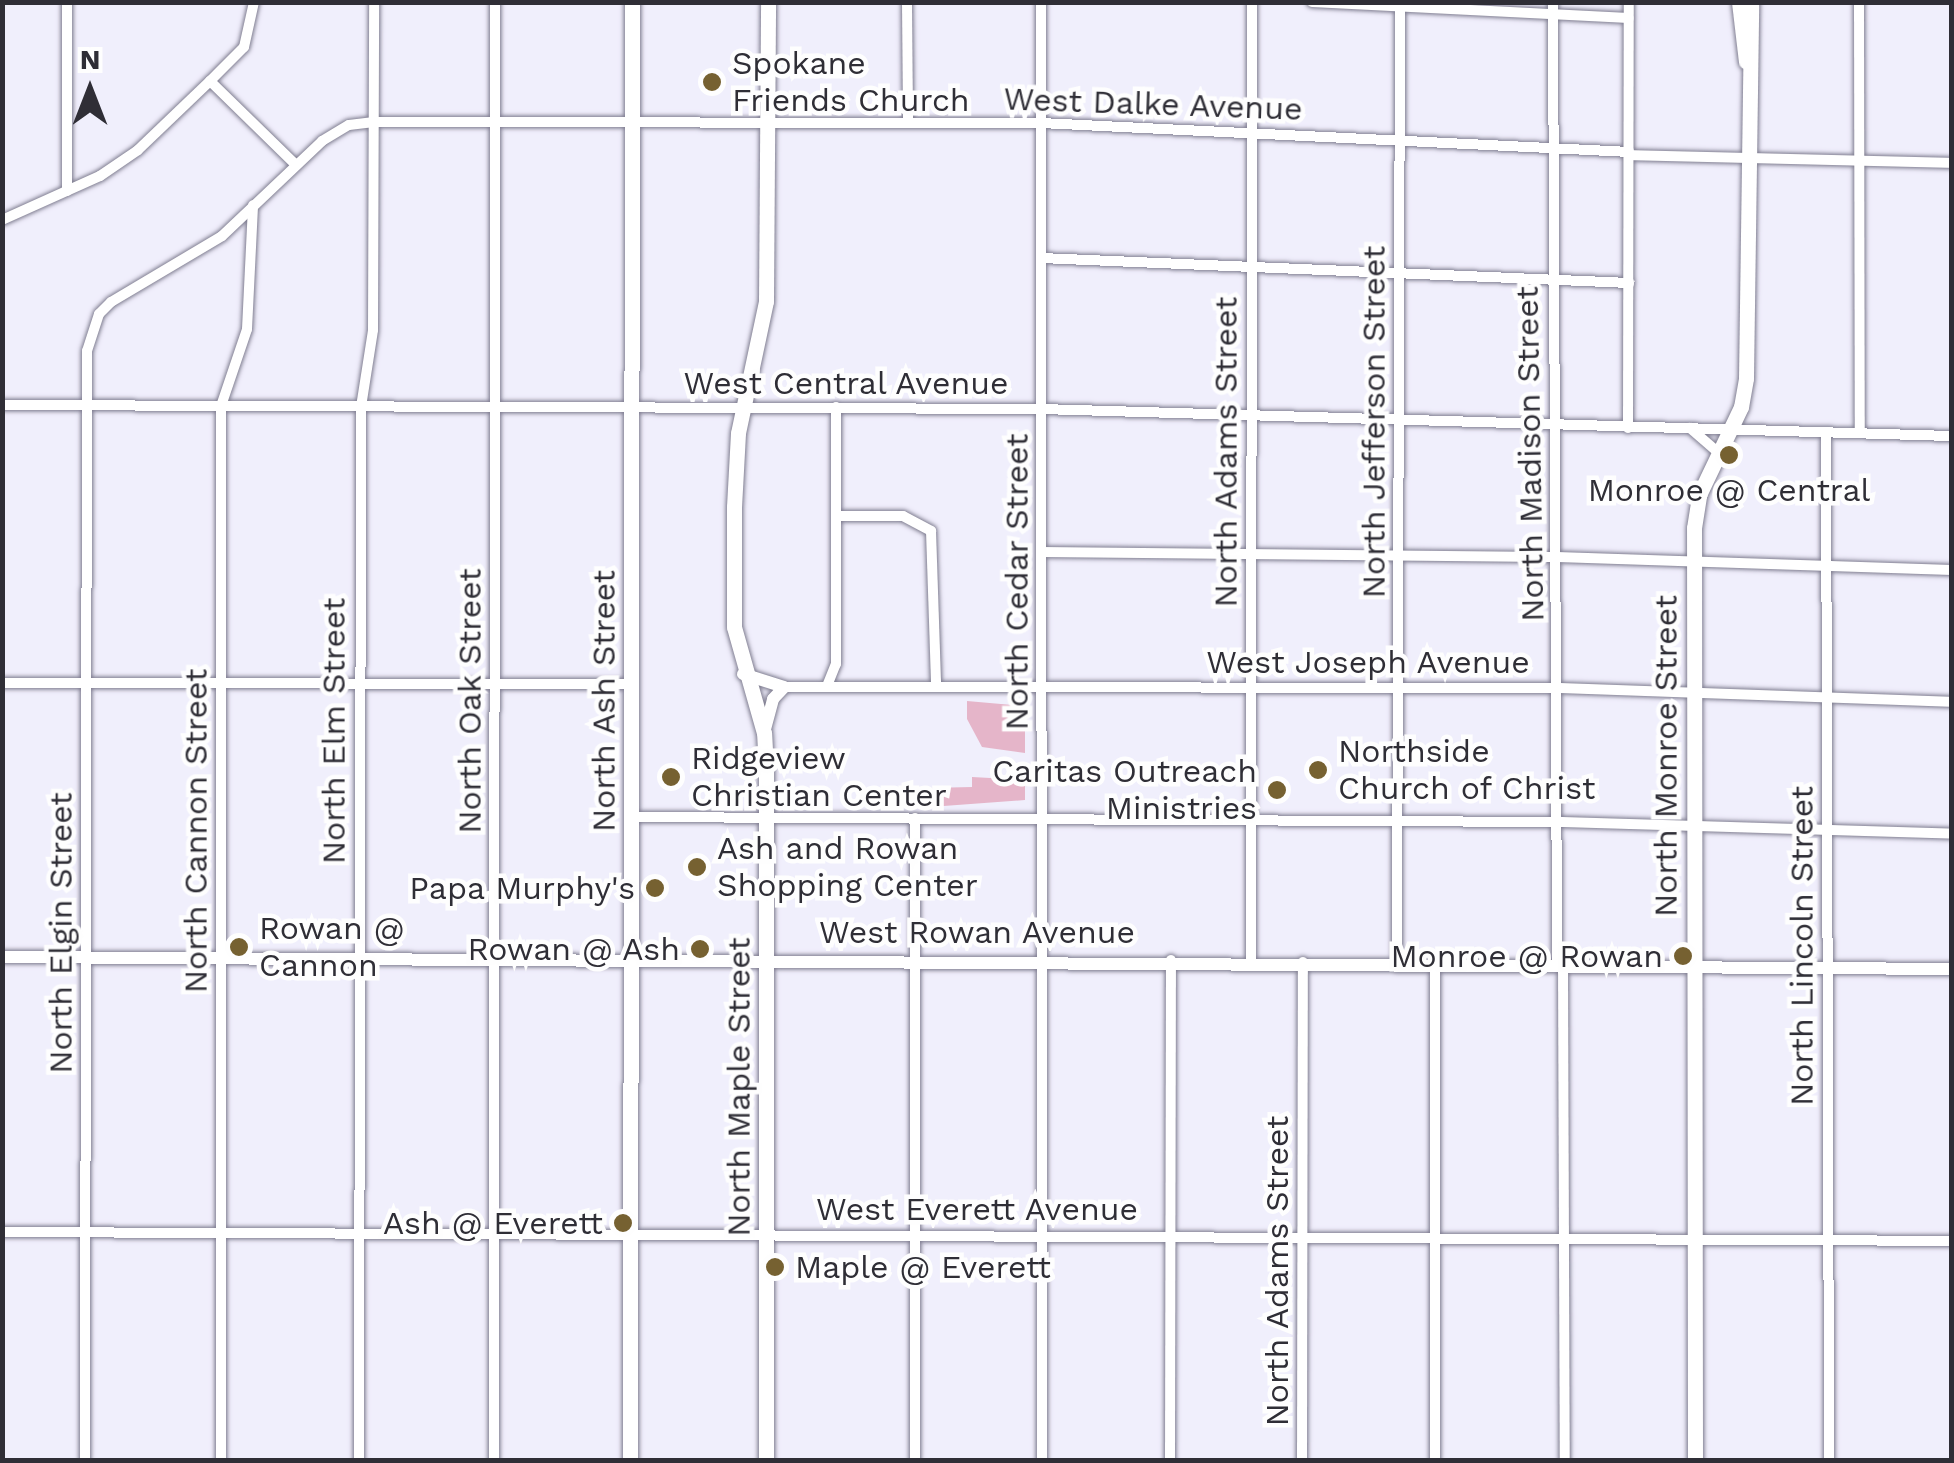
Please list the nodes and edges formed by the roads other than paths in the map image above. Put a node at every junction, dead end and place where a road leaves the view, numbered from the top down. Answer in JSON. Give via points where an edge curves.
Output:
{"nodes":[{"id":1,"x":67,"y":2,"type":"edge"},
{"id":2,"x":254,"y":2,"type":"edge"},
{"id":3,"x":374,"y":2,"type":"edge"},
{"id":4,"x":495,"y":2,"type":"edge"},
{"id":5,"x":632,"y":2,"type":"edge"},
{"id":6,"x":768,"y":2,"type":"edge"},
{"id":7,"x":907,"y":2,"type":"edge"},
{"id":8,"x":1042,"y":2,"type":"edge"},
{"id":9,"x":1252,"y":2,"type":"edge"},
{"id":10,"x":1312,"y":2,"type":"edge"},
{"id":11,"x":1629,"y":2,"type":"edge"},
{"id":12,"x":1739,"y":2,"type":"edge"},
{"id":13,"x":1751,"y":2,"type":"edge"},
{"id":14,"x":1859,"y":2,"type":"edge"},
{"id":15,"x":1400,"y":5,"type":"edge"},
{"id":16,"x":1554,"y":8,"type":"edge"},
{"id":17,"x":1629,"y":18,"type":"junction"},
{"id":18,"x":1746,"y":62,"type":"junction"},
{"id":19,"x":210,"y":81,"type":"junction"},
{"id":20,"x":495,"y":121,"type":"junction"},
{"id":21,"x":632,"y":121,"type":"junction"},
{"id":22,"x":374,"y":122,"type":"junction"},
{"id":23,"x":908,"y":122,"type":"junction"},
{"id":24,"x":768,"y":123,"type":"junction"},
{"id":25,"x":1041,"y":124,"type":"junction"},
{"id":26,"x":1252,"y":132,"type":"junction"},
{"id":27,"x":1400,"y":140,"type":"junction"},
{"id":28,"x":1554,"y":146,"type":"junction"},
{"id":29,"x":1629,"y":153,"type":"junction"},
{"id":30,"x":1746,"y":158,"type":"junction"},
{"id":31,"x":1860,"y":160,"type":"junction"},
{"id":32,"x":1952,"y":163,"type":"edge"},
{"id":33,"x":296,"y":165,"type":"junction"},
{"id":34,"x":67,"y":191,"type":"junction"},
{"id":35,"x":253,"y":206,"type":"junction"},
{"id":36,"x":2,"y":220,"type":"edge"},
{"id":37,"x":1042,"y":258,"type":"junction"},
{"id":38,"x":1252,"y":266,"type":"junction"},
{"id":39,"x":1400,"y":273,"type":"junction"},
{"id":40,"x":1554,"y":282,"type":"junction"},
{"id":41,"x":1629,"y":283,"type":"junction"},
{"id":42,"x":86,"y":405,"type":"junction"},
{"id":43,"x":2,"y":406,"type":"edge"},
{"id":44,"x":222,"y":406,"type":"junction"},
{"id":45,"x":361,"y":407,"type":"junction"},
{"id":46,"x":495,"y":407,"type":"junction"},
{"id":47,"x":632,"y":407,"type":"junction"},
{"id":48,"x":836,"y":407,"type":"junction"},
{"id":49,"x":744,"y":408,"type":"junction"},
{"id":50,"x":1041,"y":408,"type":"junction"},
{"id":51,"x":1252,"y":416,"type":"junction"},
{"id":52,"x":1400,"y":421,"type":"junction"},
{"id":53,"x":1554,"y":426,"type":"junction"},
{"id":54,"x":1628,"y":428,"type":"junction"},
{"id":55,"x":1690,"y":428,"type":"junction"},
{"id":56,"x":1731,"y":429,"type":"junction"},
{"id":57,"x":1826,"y":432,"type":"junction"},
{"id":58,"x":1860,"y":432,"type":"junction"},
{"id":59,"x":1952,"y":436,"type":"edge"},
{"id":60,"x":1718,"y":452,"type":"junction"},
{"id":61,"x":837,"y":516,"type":"junction"},
{"id":62,"x":1042,"y":552,"type":"junction"},
{"id":63,"x":1251,"y":553,"type":"junction"},
{"id":64,"x":1399,"y":555,"type":"junction"},
{"id":65,"x":1557,"y":557,"type":"junction"},
{"id":66,"x":1694,"y":562,"type":"junction"},
{"id":67,"x":1828,"y":565,"type":"junction"},
{"id":68,"x":1952,"y":570,"type":"edge"},
{"id":69,"x":744,"y":674,"type":"junction"},
{"id":70,"x":86,"y":682,"type":"junction"},
{"id":71,"x":221,"y":682,"type":"junction"},
{"id":72,"x":2,"y":683,"type":"edge"},
{"id":73,"x":359,"y":684,"type":"junction"},
{"id":74,"x":631,"y":684,"type":"junction"},
{"id":75,"x":936,"y":684,"type":"junction"},
{"id":76,"x":1042,"y":684,"type":"junction"},
{"id":77,"x":495,"y":685,"type":"junction"},
{"id":78,"x":828,"y":686,"type":"junction"},
{"id":79,"x":1250,"y":686,"type":"junction"},
{"id":80,"x":784,"y":687,"type":"junction"},
{"id":81,"x":1398,"y":687,"type":"junction"},
{"id":82,"x":1558,"y":688,"type":"junction"},
{"id":83,"x":1693,"y":694,"type":"junction"},
{"id":84,"x":1826,"y":699,"type":"junction"},
{"id":85,"x":1952,"y":702,"type":"edge"},
{"id":86,"x":764,"y":733,"type":"junction"},
{"id":87,"x":631,"y":817,"type":"junction"},
{"id":88,"x":766,"y":817,"type":"junction"},
{"id":89,"x":915,"y":818,"type":"junction"},
{"id":90,"x":1042,"y":818,"type":"junction"},
{"id":91,"x":1250,"y":820,"type":"junction"},
{"id":92,"x":1399,"y":822,"type":"junction"},
{"id":93,"x":1559,"y":822,"type":"junction"},
{"id":94,"x":1694,"y":827,"type":"junction"},
{"id":95,"x":1827,"y":831,"type":"junction"},
{"id":96,"x":1952,"y":834,"type":"edge"},
{"id":97,"x":86,"y":956,"type":"junction"},
{"id":98,"x":2,"y":957,"type":"edge"},
{"id":99,"x":221,"y":957,"type":"junction"},
{"id":100,"x":493,"y":958,"type":"junction"},
{"id":101,"x":359,"y":959,"type":"junction"},
{"id":102,"x":631,"y":959,"type":"junction"},
{"id":103,"x":766,"y":959,"type":"junction"},
{"id":104,"x":916,"y":959,"type":"junction"},
{"id":105,"x":1042,"y":959,"type":"junction"},
{"id":106,"x":1172,"y":960,"type":"junction"},
{"id":107,"x":1251,"y":961,"type":"junction"},
{"id":108,"x":1303,"y":962,"type":"junction"},
{"id":109,"x":1397,"y":962,"type":"junction"},
{"id":110,"x":1436,"y":963,"type":"junction"},
{"id":111,"x":1560,"y":964,"type":"junction"},
{"id":112,"x":1694,"y":966,"type":"junction"},
{"id":113,"x":1827,"y":967,"type":"junction"},
{"id":114,"x":1952,"y":969,"type":"edge"},
{"id":115,"x":221,"y":1231,"type":"junction"},
{"id":116,"x":2,"y":1232,"type":"edge"},
{"id":117,"x":85,"y":1232,"type":"junction"},
{"id":118,"x":494,"y":1232,"type":"junction"},
{"id":119,"x":359,"y":1233,"type":"junction"},
{"id":120,"x":631,"y":1234,"type":"junction"},
{"id":121,"x":766,"y":1234,"type":"junction"},
{"id":122,"x":916,"y":1234,"type":"junction"},
{"id":123,"x":1041,"y":1234,"type":"junction"},
{"id":124,"x":1171,"y":1234,"type":"junction"},
{"id":125,"x":1302,"y":1236,"type":"junction"},
{"id":126,"x":1436,"y":1237,"type":"junction"},
{"id":127,"x":1564,"y":1237,"type":"junction"},
{"id":128,"x":1694,"y":1238,"type":"junction"},
{"id":129,"x":1828,"y":1240,"type":"junction"},
{"id":130,"x":1952,"y":1241,"type":"edge"},
{"id":131,"x":85,"y":1460,"type":"edge"},
{"id":132,"x":220,"y":1460,"type":"edge"},
{"id":133,"x":359,"y":1460,"type":"edge"},
{"id":134,"x":494,"y":1460,"type":"edge"},
{"id":135,"x":630,"y":1460,"type":"edge"},
{"id":136,"x":766,"y":1460,"type":"edge"},
{"id":137,"x":915,"y":1460,"type":"edge"},
{"id":138,"x":1042,"y":1460,"type":"edge"},
{"id":139,"x":1170,"y":1460,"type":"edge"},
{"id":140,"x":1302,"y":1460,"type":"edge"},
{"id":141,"x":1436,"y":1460,"type":"edge"},
{"id":142,"x":1565,"y":1460,"type":"edge"},
{"id":143,"x":1695,"y":1460,"type":"edge"},
{"id":144,"x":1829,"y":1460,"type":"edge"}],
"edges":[{"from":1,"to":34,"type":"street"},
{"from":2,"to":19,"type":"street","via":[[244,46]]},
{"from":3,"to":22,"type":"street","name":"North Elm Street"},
{"from":4,"to":20,"type":"street","name":"North Oak Street"},
{"from":5,"to":21,"type":"main road","name":"North Ash Street"},
{"from":6,"to":24,"type":"main road","name":"North Maple Street"},
{"from":7,"to":23,"type":"street"},
{"from":8,"to":25,"type":"street","name":"North Cedar Street"},
{"from":9,"to":26,"type":"street","name":"North Adams Street"},
{"from":10,"to":15,"type":"street"},
{"from":11,"to":17,"type":"street"},
{"from":12,"to":18,"type":"main road","name":"North Monroe Street"},
{"from":13,"to":18,"type":"main road","name":"North Monroe Street"},
{"from":14,"to":31,"type":"street"},
{"from":15,"to":16,"type":"street"},
{"from":15,"to":27,"type":"street","name":"North Jefferson Street"},
{"from":16,"to":17,"type":"street"},
{"from":16,"to":28,"type":"street","name":"North Madison Street"},
{"from":17,"to":29,"type":"street"},
{"from":18,"to":30,"type":"main road","name":"North Monroe Street"},
{"from":19,"to":33,"type":"street"},
{"from":19,"to":34,"type":"street","via":[[138,150]]},
{"from":20,"to":21,"type":"street","name":"West Dalke Avenue"},
{"from":20,"to":22,"type":"street","name":"West Dalke Avenue"},
{"from":20,"to":46,"type":"street","name":"North Oak Street"},
{"from":21,"to":24,"type":"street","name":"West Dalke Avenue"},
{"from":21,"to":47,"type":"main road","name":"North Ash Street"},
{"from":22,"to":33,"type":"street","via":[[348,125]]},
{"from":22,"to":45,"type":"street","name":"North Elm Street","via":[[373,330]]},
{"from":23,"to":24,"type":"street","name":"West Dalke Avenue"},
{"from":23,"to":25,"type":"street","name":"West Dalke Avenue"},
{"from":24,"to":49,"type":"main road","name":"North Maple Street","via":[[764,326]]},
{"from":25,"to":26,"type":"street","name":"West Dalke Avenue"},
{"from":25,"to":37,"type":"street","name":"North Cedar Street"},
{"from":26,"to":27,"type":"street","name":"West Dalke Avenue"},
{"from":26,"to":38,"type":"street","name":"North Adams Street"},
{"from":27,"to":28,"type":"street","name":"West Dalke Avenue"},
{"from":27,"to":39,"type":"street","name":"North Jefferson Street"},
{"from":28,"to":29,"type":"street","name":"West Dalke Avenue"},
{"from":28,"to":40,"type":"street","name":"North Madison Street"},
{"from":29,"to":30,"type":"street","name":"West Dalke Avenue"},
{"from":29,"to":41,"type":"street"},
{"from":30,"to":31,"type":"street","name":"West Dalke Avenue"},
{"from":30,"to":56,"type":"main road","name":"North Monroe Street","via":[[1746,378]]},
{"from":31,"to":32,"type":"street","name":"West Dalke Avenue"},
{"from":31,"to":58,"type":"street"},
{"from":33,"to":35,"type":"street"},
{"from":34,"to":36,"type":"street"},
{"from":35,"to":42,"type":"street","name":"North Elgin Street","via":[[191,260],[98,314],[86,351]]},
{"from":35,"to":44,"type":"street","name":"North Cannon Street","via":[[247,329]]},
{"from":37,"to":38,"type":"street"},
{"from":37,"to":50,"type":"street","name":"North Cedar Street"},
{"from":38,"to":39,"type":"street"},
{"from":38,"to":51,"type":"street","name":"North Adams Street"},
{"from":39,"to":40,"type":"street"},
{"from":39,"to":52,"type":"street","name":"North Jefferson Street"},
{"from":40,"to":41,"type":"street"},
{"from":40,"to":53,"type":"street","name":"North Madison Street"},
{"from":41,"to":54,"type":"street"},
{"from":42,"to":43,"type":"street","name":"West Central Avenue"},
{"from":42,"to":44,"type":"street","name":"West Central Avenue"},
{"from":42,"to":70,"type":"street","name":"North Elgin Street"},
{"from":44,"to":45,"type":"street","name":"West Central Avenue"},
{"from":44,"to":71,"type":"street","name":"North Cannon Street"},
{"from":45,"to":46,"type":"street","name":"West Central Avenue"},
{"from":45,"to":73,"type":"street","name":"North Elm Street"},
{"from":46,"to":47,"type":"street","name":"West Central Avenue"},
{"from":46,"to":77,"type":"street","name":"North Oak Street"},
{"from":47,"to":49,"type":"street","name":"West Central Avenue"},
{"from":47,"to":74,"type":"main road","name":"North Ash Street"},
{"from":48,"to":49,"type":"street","name":"West Central Avenue"},
{"from":48,"to":50,"type":"street","name":"West Central Avenue"},
{"from":48,"to":61,"type":"street"},
{"from":49,"to":69,"type":"main road","name":"North Maple Street","via":[[735,456],[734,627]]},
{"from":50,"to":51,"type":"street","name":"West Central Avenue"},
{"from":50,"to":62,"type":"street","name":"North Cedar Street"},
{"from":51,"to":52,"type":"street","name":"West Central Avenue"},
{"from":51,"to":63,"type":"street","name":"North Adams Street"},
{"from":52,"to":53,"type":"street","name":"West Central Avenue"},
{"from":52,"to":64,"type":"street","name":"North Jefferson Street"},
{"from":53,"to":54,"type":"street","name":"West Central Avenue"},
{"from":53,"to":65,"type":"street","name":"North Madison Street"},
{"from":54,"to":55,"type":"street","name":"West Central Avenue"},
{"from":55,"to":56,"type":"street","name":"West Central Avenue"},
{"from":55,"to":60,"type":"street"},
{"from":56,"to":57,"type":"street","name":"West Central Avenue"},
{"from":56,"to":60,"type":"main road","name":"North Monroe Street"},
{"from":57,"to":58,"type":"street","name":"West Central Avenue"},
{"from":57,"to":67,"type":"street","name":"North Lincoln Street"},
{"from":58,"to":59,"type":"street","name":"West Central Avenue"},
{"from":60,"to":66,"type":"main road","name":"North Monroe Street","via":[[1698,495]]},
{"from":61,"to":75,"type":"street","via":[[903,516],[931,531]]},
{"from":61,"to":78,"type":"street","via":[[836,664]]},
{"from":62,"to":63,"type":"street"},
{"from":62,"to":76,"type":"street","name":"North Cedar Street"},
{"from":63,"to":64,"type":"street"},
{"from":63,"to":79,"type":"street","name":"North Adams Street"},
{"from":64,"to":65,"type":"street"},
{"from":64,"to":81,"type":"street","name":"North Jefferson Street"},
{"from":65,"to":66,"type":"street"},
{"from":65,"to":82,"type":"street","name":"North Madison Street"},
{"from":66,"to":67,"type":"street"},
{"from":66,"to":83,"type":"main road","name":"North Monroe Street"},
{"from":67,"to":68,"type":"street"},
{"from":67,"to":84,"type":"street","name":"North Lincoln Street"},
{"from":69,"to":80,"type":"street"},
{"from":69,"to":86,"type":"main road","name":"North Maple Street"},
{"from":70,"to":71,"type":"street"},
{"from":70,"to":72,"type":"street"},
{"from":70,"to":97,"type":"street","name":"North Elgin Street"},
{"from":71,"to":73,"type":"street"},
{"from":71,"to":99,"type":"street","name":"North Cannon Street"},
{"from":73,"to":77,"type":"street"},
{"from":73,"to":101,"type":"street","name":"North Elm Street"},
{"from":74,"to":77,"type":"street"},
{"from":74,"to":87,"type":"main road","name":"North Ash Street"},
{"from":75,"to":76,"type":"street","name":"West Joseph Avenue"},
{"from":75,"to":78,"type":"street","name":"West Joseph Avenue"},
{"from":76,"to":79,"type":"street","name":"West Joseph Avenue"},
{"from":76,"to":90,"type":"street","name":"North Cedar Street"},
{"from":77,"to":100,"type":"street","name":"North Oak Street"},
{"from":78,"to":80,"type":"street","name":"West Joseph Avenue"},
{"from":79,"to":81,"type":"street","name":"West Joseph Avenue"},
{"from":79,"to":91,"type":"street","name":"North Adams Street"},
{"from":80,"to":86,"type":"street","via":[[772,699]]},
{"from":81,"to":82,"type":"street","name":"West Joseph Avenue"},
{"from":81,"to":92,"type":"street","name":"North Jefferson Street"},
{"from":82,"to":83,"type":"street","name":"West Joseph Avenue"},
{"from":82,"to":93,"type":"street","name":"North Madison Street"},
{"from":83,"to":84,"type":"street","name":"West Joseph Avenue"},
{"from":83,"to":94,"type":"main road","name":"North Monroe Street"},
{"from":84,"to":85,"type":"street","name":"West Joseph Avenue"},
{"from":84,"to":95,"type":"street","name":"North Lincoln Street"},
{"from":86,"to":88,"type":"main road","name":"North Maple Street"},
{"from":87,"to":88,"type":"street"},
{"from":87,"to":102,"type":"main road","name":"North Ash Street"},
{"from":88,"to":89,"type":"street"},
{"from":88,"to":103,"type":"main road","name":"North Maple Street"},
{"from":89,"to":90,"type":"street"},
{"from":89,"to":104,"type":"street"},
{"from":90,"to":91,"type":"street"},
{"from":90,"to":105,"type":"street","name":"North Cedar Street"},
{"from":91,"to":92,"type":"street"},
{"from":91,"to":107,"type":"street","name":"North Adams Street"},
{"from":92,"to":93,"type":"street"},
{"from":92,"to":109,"type":"street","name":"North Jefferson Street"},
{"from":93,"to":94,"type":"street"},
{"from":93,"to":111,"type":"street","name":"North Madison Street"},
{"from":94,"to":95,"type":"street"},
{"from":94,"to":112,"type":"main road","name":"North Monroe Street"},
{"from":95,"to":96,"type":"street"},
{"from":95,"to":113,"type":"street","name":"North Lincoln Street"},
{"from":97,"to":98,"type":"street","name":"West Rowan Avenue"},
{"from":97,"to":99,"type":"street","name":"West Rowan Avenue"},
{"from":97,"to":117,"type":"street","name":"North Elgin Street"},
{"from":99,"to":101,"type":"street","name":"West Rowan Avenue"},
{"from":99,"to":115,"type":"street","name":"North Cannon Street"},
{"from":100,"to":101,"type":"street","name":"West Rowan Avenue"},
{"from":100,"to":102,"type":"street","name":"West Rowan Avenue"},
{"from":100,"to":118,"type":"street","name":"North Oak Street"},
{"from":101,"to":119,"type":"street","name":"North Elm Street"},
{"from":102,"to":103,"type":"street","name":"West Rowan Avenue"},
{"from":102,"to":120,"type":"main road","name":"North Ash Street"},
{"from":103,"to":104,"type":"street","name":"West Rowan Avenue"},
{"from":103,"to":121,"type":"main road","name":"North Maple Street"},
{"from":104,"to":105,"type":"street","name":"West Rowan Avenue"},
{"from":104,"to":122,"type":"street"},
{"from":105,"to":106,"type":"street","name":"West Rowan Avenue"},
{"from":105,"to":123,"type":"street","name":"North Cedar Street"},
{"from":106,"to":107,"type":"street","name":"West Rowan Avenue"},
{"from":106,"to":124,"type":"street"},
{"from":107,"to":108,"type":"street","name":"West Rowan Avenue"},
{"from":108,"to":109,"type":"street","name":"West Rowan Avenue"},
{"from":108,"to":125,"type":"street","name":"North Adams Street"},
{"from":109,"to":110,"type":"street","name":"West Rowan Avenue"},
{"from":110,"to":111,"type":"street","name":"West Rowan Avenue"},
{"from":110,"to":126,"type":"street"},
{"from":111,"to":112,"type":"street","name":"West Rowan Avenue"},
{"from":111,"to":127,"type":"street","name":"North Madison Street"},
{"from":112,"to":113,"type":"street","name":"West Rowan Avenue"},
{"from":112,"to":128,"type":"main road","name":"North Monroe Street"},
{"from":113,"to":114,"type":"street","name":"West Rowan Avenue"},
{"from":113,"to":129,"type":"street","name":"North Lincoln Street"},
{"from":115,"to":117,"type":"street","name":"West Everett Avenue"},
{"from":115,"to":119,"type":"street","name":"West Everett Avenue"},
{"from":115,"to":132,"type":"street","name":"North Cannon Street"},
{"from":116,"to":117,"type":"street","name":"West Everett Avenue"},
{"from":117,"to":131,"type":"street","name":"North Elgin Street"},
{"from":118,"to":119,"type":"street","name":"West Everett Avenue"},
{"from":118,"to":120,"type":"street","name":"West Everett Avenue"},
{"from":118,"to":134,"type":"street","name":"North Oak Street"},
{"from":119,"to":133,"type":"street","name":"North Elm Street"},
{"from":120,"to":121,"type":"street","name":"West Everett Avenue"},
{"from":120,"to":135,"type":"main road","name":"North Ash Street"},
{"from":121,"to":122,"type":"street","name":"West Everett Avenue"},
{"from":121,"to":136,"type":"main road","name":"North Maple Street"},
{"from":122,"to":123,"type":"street","name":"West Everett Avenue"},
{"from":122,"to":137,"type":"street"},
{"from":123,"to":124,"type":"street","name":"West Everett Avenue"},
{"from":123,"to":138,"type":"street","name":"North Cedar Street"},
{"from":124,"to":125,"type":"street","name":"West Everett Avenue"},
{"from":124,"to":139,"type":"street"},
{"from":125,"to":126,"type":"street","name":"West Everett Avenue"},
{"from":125,"to":140,"type":"street","name":"North Adams Street"},
{"from":126,"to":127,"type":"street","name":"West Everett Avenue"},
{"from":126,"to":141,"type":"street"},
{"from":127,"to":128,"type":"street","name":"West Everett Avenue"},
{"from":127,"to":142,"type":"street","name":"North Madison Street"},
{"from":128,"to":129,"type":"street","name":"West Everett Avenue"},
{"from":128,"to":143,"type":"main road","name":"North Monroe Street"},
{"from":129,"to":130,"type":"street","name":"West Everett Avenue"},
{"from":129,"to":144,"type":"street","name":"North Lincoln Street"}]}
